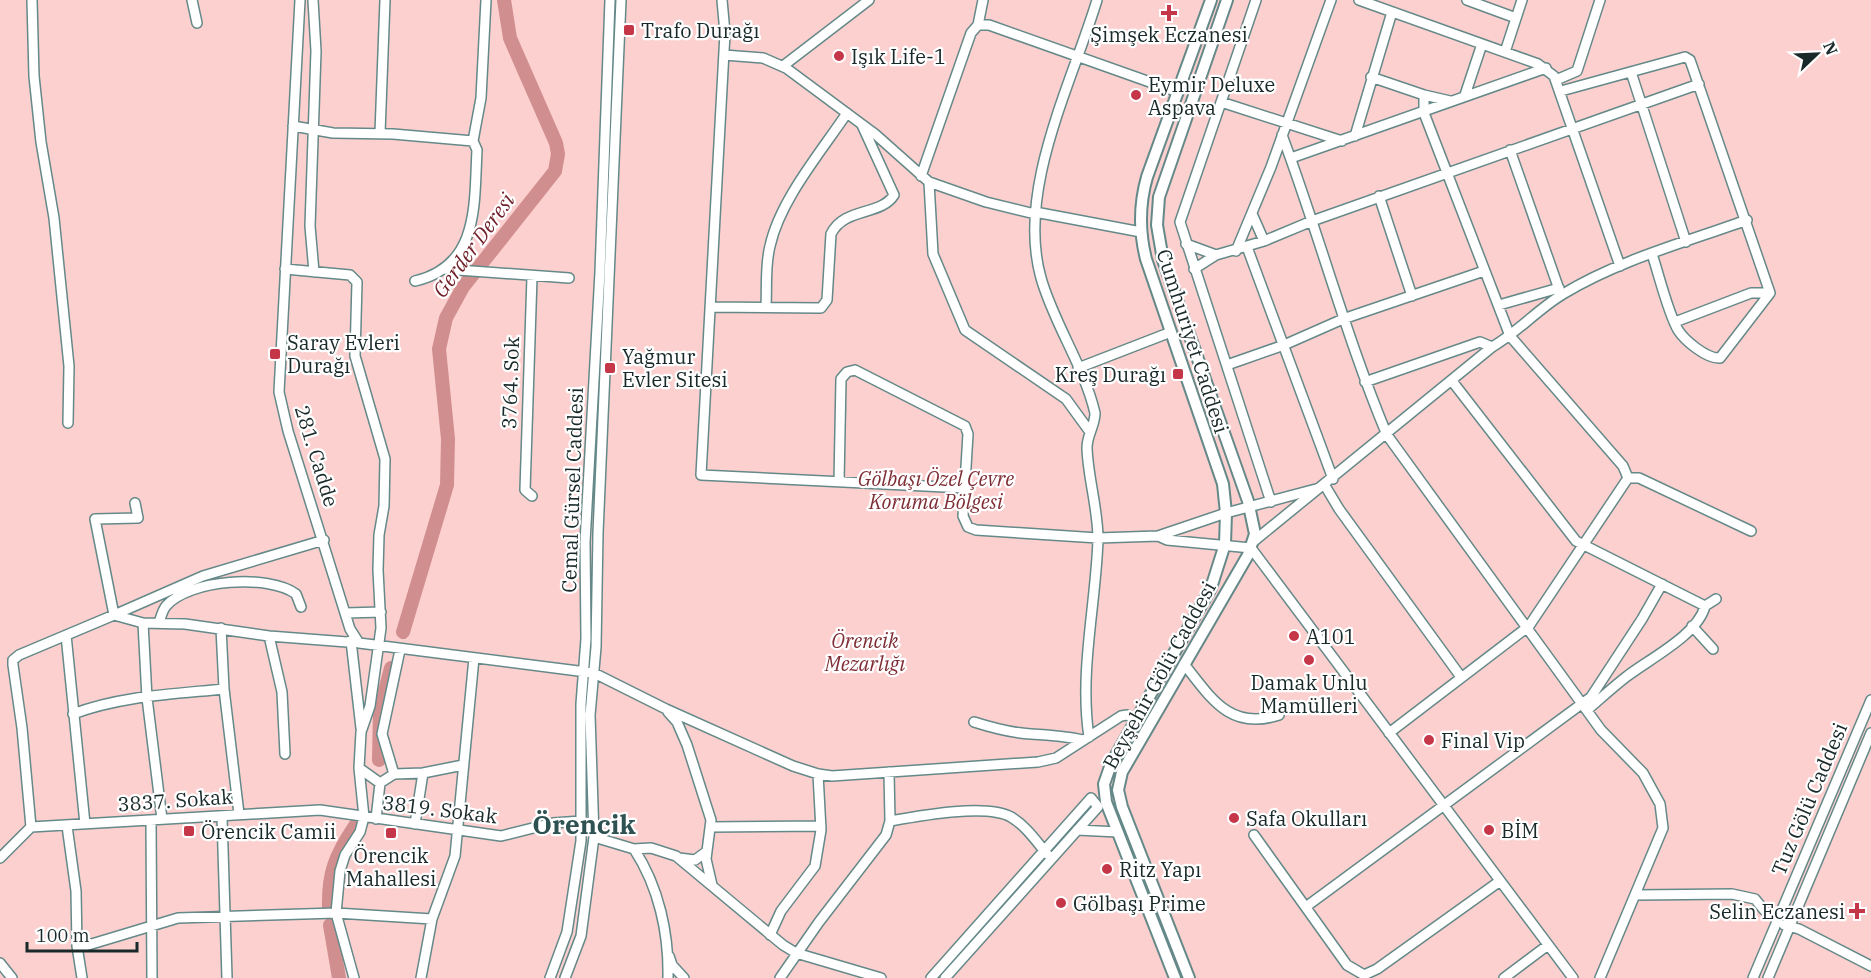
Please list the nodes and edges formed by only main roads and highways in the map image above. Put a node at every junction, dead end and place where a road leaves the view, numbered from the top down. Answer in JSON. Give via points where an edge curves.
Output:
{"nodes":[{"id":1,"x":1210,"y":0,"type":"edge"},
{"id":2,"x":1227,"y":0,"type":"edge"},
{"id":3,"x":1253,"y":544,"type":"joint"},
{"id":4,"x":1145,"y":706,"type":"junction"},
{"id":5,"x":1156,"y":712,"type":"junction"},
{"id":6,"x":1128,"y":733,"type":"junction"},
{"id":7,"x":1140,"y":740,"type":"junction"},
{"id":8,"x":1118,"y":790,"type":"junction"},
{"id":9,"x":1104,"y":792,"type":"junction"},
{"id":10,"x":1176,"y":978,"type":"edge"},
{"id":11,"x":1190,"y":978,"type":"edge"}],
"edges":[{"from":1,"to":4,"type":"main road","name":"Cumhuriyet Caddesi","via":[[1144,190],[1141,232],[1146,259],[1222,484],[1225,544],[1206,600]]},
{"from":2,"to":3,"type":"main road","name":"Cumhuriyet Caddesi","via":[[1159,197],[1157,225],[1163,260],[1250,508],[1255,528]]},
{"from":3,"to":5,"type":"main road","name":"Beyşehir Gölü Caddesi"},
{"from":4,"to":5,"type":"main road"},
{"from":4,"to":6,"type":"main road","name":"Cumhuriyet Caddesi"},
{"from":5,"to":7,"type":"main road","name":"Beyşehir Gölü Caddesi"},
{"from":6,"to":7,"type":"main road"},
{"from":6,"to":9,"type":"main road","name":"Cumhuriyet Caddesi","via":[[1106,773]]},
{"from":7,"to":8,"type":"main road","name":"Beyşehir Gölü Caddesi","via":[[1122,772]]},
{"from":8,"to":9,"type":"main road"},
{"from":8,"to":11,"type":"main road","name":"Beyşehir Gölü Caddesi"},
{"from":9,"to":10,"type":"main road"}]}
